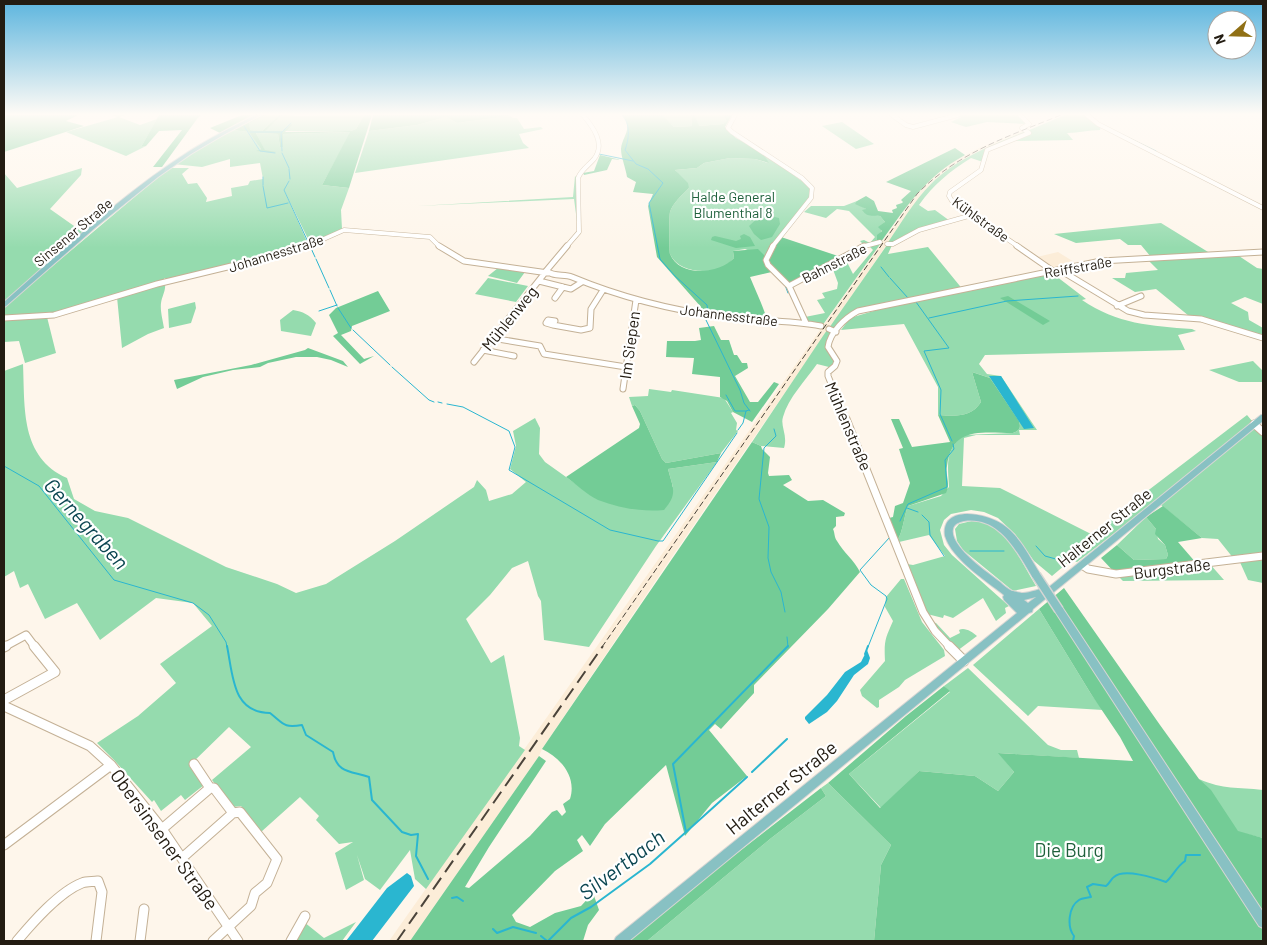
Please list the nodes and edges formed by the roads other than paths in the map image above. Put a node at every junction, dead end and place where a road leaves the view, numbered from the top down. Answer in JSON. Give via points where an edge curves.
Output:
{"nodes":[{"id":1,"x":181,"y":159,"type":"edge"},
{"id":2,"x":594,"y":159,"type":"edge"},
{"id":3,"x":774,"y":159,"type":"edge"},
{"id":4,"x":984,"y":159,"type":"edge"},
{"id":5,"x":1167,"y":159,"type":"edge"},
{"id":6,"x":1263,"y":208,"type":"edge"},
{"id":7,"x":972,"y":215,"type":"junction"},
{"id":8,"x":880,"y":242,"type":"dead end"},
{"id":9,"x":887,"y":244,"type":"dead end"},
{"id":10,"x":1263,"y":252,"type":"edge"},
{"id":11,"x":1060,"y":270,"type":"junction"},
{"id":12,"x":1053,"y":271,"type":"junction"},
{"id":13,"x":545,"y":273,"type":"junction"},
{"id":14,"x":539,"y":281,"type":"junction"},
{"id":15,"x":582,"y":282,"type":"junction"},
{"id":16,"x":789,"y":286,"type":"junction"},
{"id":17,"x":563,"y":287,"type":"junction"},
{"id":18,"x":603,"y":290,"type":"junction"},
{"id":19,"x":1141,"y":296,"type":"dead end"},
{"id":20,"x":555,"y":298,"type":"dead end"},
{"id":21,"x":636,"y":299,"type":"junction"},
{"id":22,"x":4,"y":305,"type":"edge"},
{"id":23,"x":1117,"y":306,"type":"junction"},
{"id":24,"x":4,"y":318,"type":"edge"},
{"id":25,"x":806,"y":323,"type":"junction"},
{"id":26,"x":552,"y":324,"type":"dead end"},
{"id":27,"x":820,"y":326,"type":"dead end"},
{"id":28,"x":829,"y":329,"type":"dead end"},
{"id":29,"x":836,"y":332,"type":"junction"},
{"id":30,"x":1263,"y":337,"type":"edge"},
{"id":31,"x":492,"y":338,"type":"junction"},
{"id":32,"x":483,"y":350,"type":"junction"},
{"id":33,"x":514,"y":356,"type":"dead end"},
{"id":34,"x":474,"y":362,"type":"dead end"},
{"id":35,"x":626,"y":368,"type":"junction"},
{"id":36,"x":623,"y":389,"type":"dead end"},
{"id":37,"x":1263,"y":417,"type":"edge"},
{"id":38,"x":1254,"y":424,"type":"junction"},
{"id":39,"x":1263,"y":432,"type":"edge"},
{"id":40,"x":1012,"y":539,"type":"junction"},
{"id":41,"x":1263,"y":556,"type":"edge"},
{"id":42,"x":1082,"y":565,"type":"junction"},
{"id":43,"x":1052,"y":589,"type":"junction"},
{"id":44,"x":1008,"y":592,"type":"junction"},
{"id":45,"x":1026,"y":611,"type":"junction"},
{"id":46,"x":4,"y":647,"type":"edge"},
{"id":47,"x":964,"y":661,"type":"junction"},
{"id":48,"x":4,"y":700,"type":"edge"},
{"id":49,"x":4,"y":706,"type":"edge"},
{"id":50,"x":194,"y":764,"type":"dead end"},
{"id":51,"x":111,"y":765,"type":"junction"},
{"id":52,"x":210,"y":788,"type":"junction"},
{"id":53,"x":234,"y":813,"type":"junction"},
{"id":54,"x":162,"y":829,"type":"junction"},
{"id":55,"x":4,"y":845,"type":"edge"},
{"id":56,"x":182,"y":858,"type":"junction"},
{"id":57,"x":144,"y":909,"type":"dead end"},
{"id":58,"x":305,"y":916,"type":"dead end"},
{"id":59,"x":1263,"y":922,"type":"edge"},
{"id":60,"x":229,"y":927,"type":"junction"},
{"id":61,"x":17,"y":941,"type":"edge"},
{"id":62,"x":96,"y":941,"type":"edge"},
{"id":63,"x":140,"y":941,"type":"edge"},
{"id":64,"x":213,"y":941,"type":"edge"},
{"id":65,"x":238,"y":941,"type":"edge"},
{"id":66,"x":291,"y":941,"type":"edge"},
{"id":67,"x":620,"y":941,"type":"edge"}],
"edges":[{"from":1,"to":22,"type":"main road","name":"Sinsener Straße"},
{"from":2,"to":13,"type":"street","name":"Mühlenweg","via":[[579,173],[579,232]]},
{"from":3,"to":16,"type":"street","via":[[812,188],[811,198],[769,251],[766,260]]},
{"from":4,"to":7,"type":"street","name":"Kühlstraße","via":[[982,170],[949,194],[952,201]]},
{"from":5,"to":6,"type":"street"},
{"from":7,"to":9,"type":"street","via":[[911,233]]},
{"from":7,"to":12,"type":"street","name":"Kühlstraße"},
{"from":8,"to":16,"type":"street","name":"Bahnstraße","via":[[854,250]]},
{"from":10,"to":11,"type":"street","name":"Reiffstraße","via":[[1101,261]]},
{"from":11,"to":12,"type":"street","name":"Reiffstraße"},
{"from":11,"to":23,"type":"street"},
{"from":12,"to":29,"type":"street","name":"Reiffstraße","via":[[850,314]]},
{"from":13,"to":14,"type":"street","name":"Mühlenweg"},
{"from":13,"to":15,"type":"street","name":"Johannesstraße","via":[[570,276]]},
{"from":13,"to":24,"type":"street","name":"Johannesstraße","via":[[464,261],[442,250],[430,237],[344,230],[317,242],[54,315]]},
{"from":14,"to":17,"type":"street"},
{"from":14,"to":31,"type":"street","name":"Mühlenweg"},
{"from":15,"to":17,"type":"street","via":[[574,288]]},
{"from":15,"to":18,"type":"street","name":"Johannesstraße"},
{"from":16,"to":25,"type":"street"},
{"from":17,"to":20,"type":"street"},
{"from":18,"to":21,"type":"street","name":"Johannesstraße"},
{"from":18,"to":26,"type":"street","via":[[589,314],[590,328],[581,330]]},
{"from":19,"to":23,"type":"street"},
{"from":21,"to":25,"type":"street","name":"Johannesstraße","via":[[724,317]]},
{"from":21,"to":35,"type":"street","name":"Im Siepen"},
{"from":23,"to":30,"type":"street","via":[[1140,314],[1202,319]]},
{"from":25,"to":27,"type":"street","name":"Johannesstraße"},
{"from":28,"to":29,"type":"street"},
{"from":29,"to":47,"type":"street","name":"Mühlenstraße","via":[[828,347],[837,363],[828,376],[926,618]]},
{"from":31,"to":32,"type":"street","name":"Mühlenweg"},
{"from":31,"to":35,"type":"street","via":[[540,346],[544,354]]},
{"from":32,"to":33,"type":"street"},
{"from":32,"to":34,"type":"street","name":"Mühlenweg"},
{"from":35,"to":36,"type":"street","name":"Im Siepen"},
{"from":37,"to":38,"type":"main road","name":"Halterner Straße"},
{"from":38,"to":39,"type":"street"},
{"from":38,"to":42,"type":"main road","name":"Halterner Straße"},
{"from":40,"to":44,"type":"main road","via":[[995,523],[978,516],[957,519],[949,531],[952,542],[963,555]]},
{"from":40,"to":45,"type":"main road","via":[[998,522],[974,512],[955,515],[947,521],[944,530],[947,543],[954,552]]},
{"from":40,"to":59,"type":"main road","bridge":true},
{"from":41,"to":42,"type":"street","name":"Burgstraße","via":[[1116,574]]},
{"from":42,"to":43,"type":"main road","name":"Halterner Straße"},
{"from":43,"to":44,"type":"main road","via":[[1022,596]]},
{"from":43,"to":45,"type":"main road","name":"Halterner Straße"},
{"from":44,"to":45,"type":"main road"},
{"from":45,"to":47,"type":"main road","name":"Halterner Straße"},
{"from":46,"to":48,"type":"street","via":[[26,636],[55,672]]},
{"from":47,"to":67,"type":"main road","name":"Halterner Straße"},
{"from":49,"to":51,"type":"street","name":"Obersinsener Straße","via":[[90,746]]},
{"from":50,"to":52,"type":"street"},
{"from":51,"to":54,"type":"street","name":"Obersinsener Straße"},
{"from":51,"to":55,"type":"street"},
{"from":52,"to":53,"type":"street","via":[[214,788]]},
{"from":52,"to":54,"type":"street"},
{"from":53,"to":56,"type":"street"},
{"from":53,"to":60,"type":"street","via":[[240,812],[277,859],[267,883],[255,893],[251,906]]},
{"from":54,"to":56,"type":"street","name":"Obersinsener Straße"},
{"from":56,"to":60,"type":"street","name":"Obersinsener Straße"},
{"from":57,"to":63,"type":"street"},
{"from":58,"to":66,"type":"street"},
{"from":60,"to":64,"type":"street"},
{"from":60,"to":65,"type":"street","name":"Obersinsener Straße"},
{"from":61,"to":62,"type":"street","via":[[27,927],[54,903],[82,883],[98,881],[102,892]]}]}
